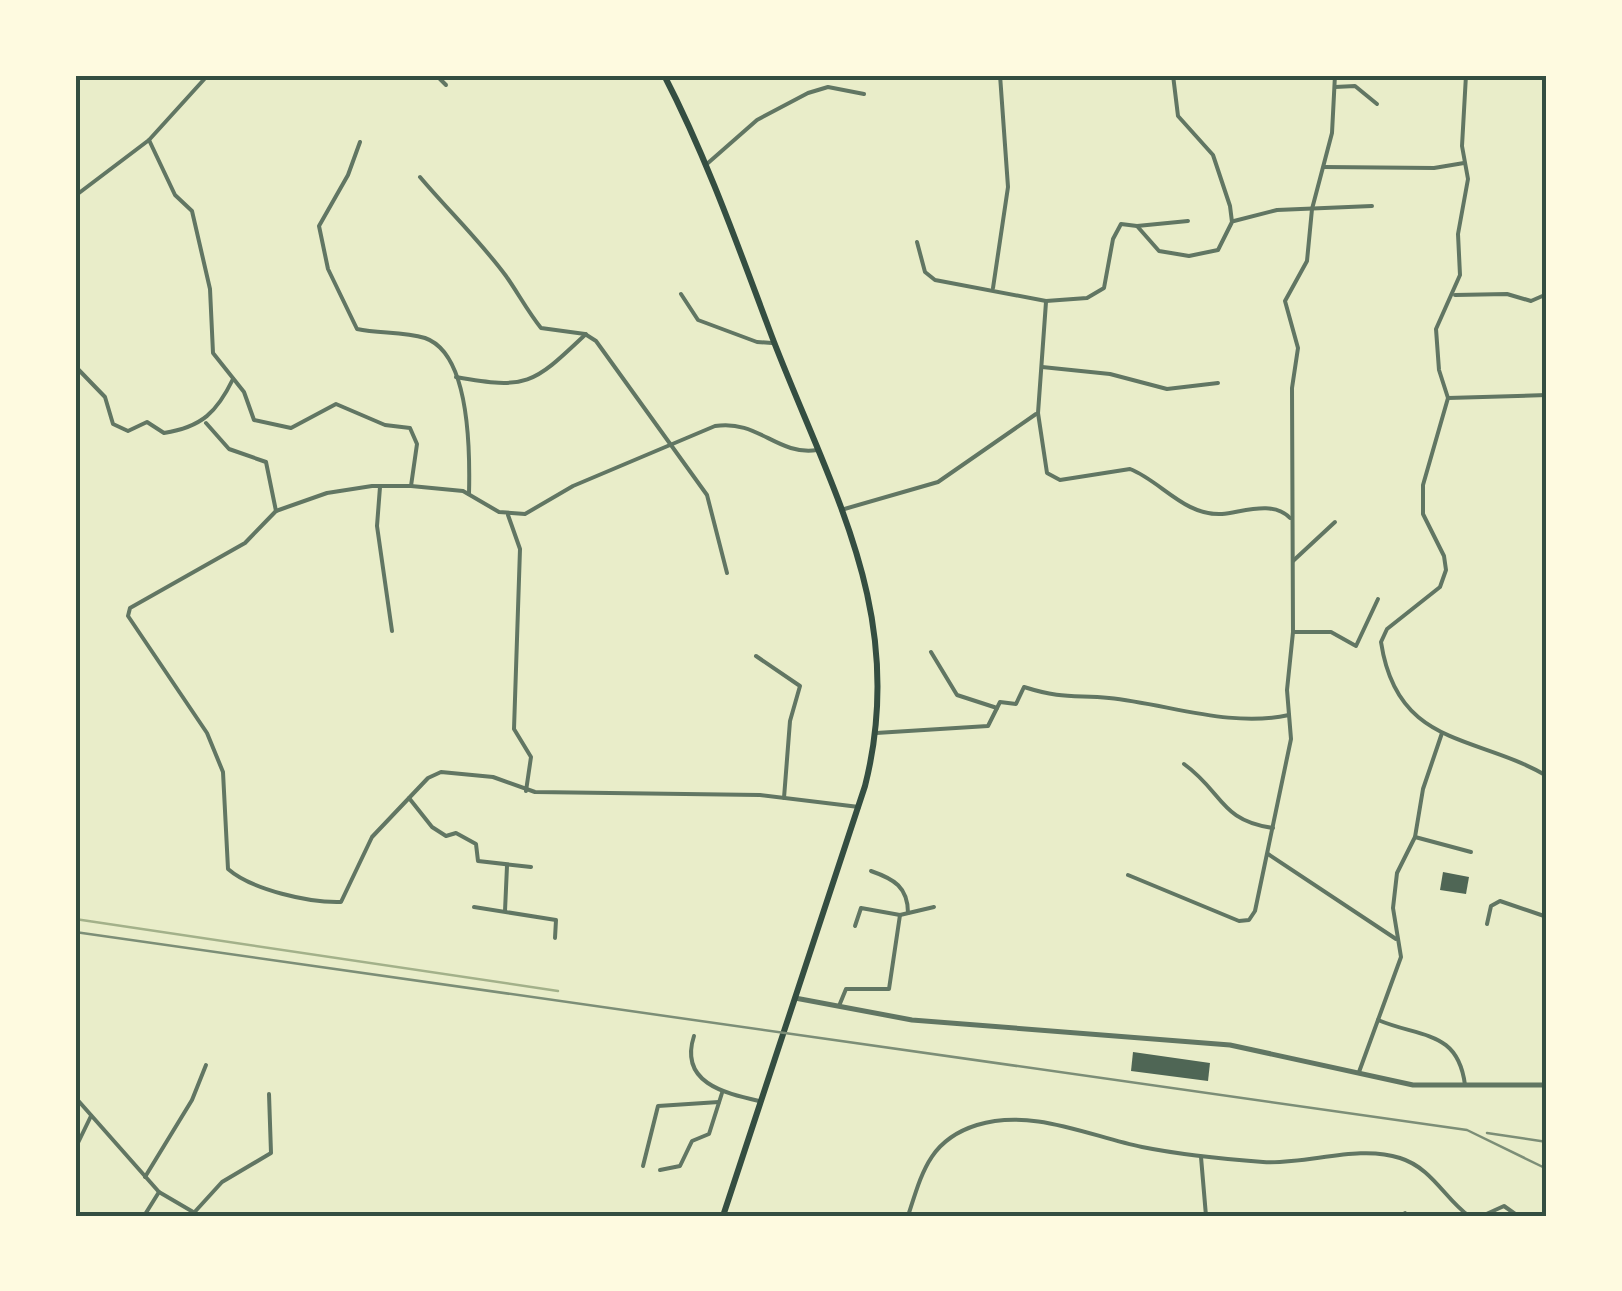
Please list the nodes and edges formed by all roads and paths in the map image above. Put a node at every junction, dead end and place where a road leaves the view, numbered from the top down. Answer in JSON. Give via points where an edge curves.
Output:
{"nodes":[{"id":1,"x":208,"y":75,"type":"edge"},
{"id":2,"x":436,"y":75,"type":"edge"},
{"id":3,"x":664,"y":75,"type":"edge"},
{"id":4,"x":1000,"y":75,"type":"edge"},
{"id":5,"x":1174,"y":75,"type":"edge"},
{"id":6,"x":1335,"y":75,"type":"edge"},
{"id":7,"x":1466,"y":75,"type":"edge"},
{"id":8,"x":446,"y":85,"type":"dead end"},
{"id":9,"x":1335,"y":87,"type":"junction"},
{"id":10,"x":864,"y":94,"type":"dead end"},
{"id":11,"x":1378,"y":104,"type":"dead end"},
{"id":12,"x":149,"y":140,"type":"junction"},
{"id":13,"x":360,"y":142,"type":"dead end"},
{"id":14,"x":1466,"y":163,"type":"junction"},
{"id":15,"x":704,"y":166,"type":"junction"},
{"id":16,"x":1324,"y":167,"type":"junction"},
{"id":17,"x":420,"y":178,"type":"dead end"},
{"id":18,"x":75,"y":196,"type":"edge"},
{"id":19,"x":1372,"y":206,"type":"dead end"},
{"id":20,"x":1312,"y":210,"type":"junction"},
{"id":21,"x":1188,"y":221,"type":"dead end"},
{"id":22,"x":1232,"y":222,"type":"junction"},
{"id":23,"x":1137,"y":226,"type":"junction"},
{"id":24,"x":917,"y":242,"type":"dead end"},
{"id":25,"x":993,"y":288,"type":"junction"},
{"id":26,"x":682,"y":294,"type":"dead end"},
{"id":27,"x":1547,"y":294,"type":"edge"},
{"id":28,"x":1454,"y":295,"type":"junction"},
{"id":29,"x":1046,"y":301,"type":"junction"},
{"id":30,"x":586,"y":334,"type":"junction"},
{"id":31,"x":774,"y":343,"type":"junction"},
{"id":32,"x":75,"y":366,"type":"edge"},
{"id":33,"x":1042,"y":368,"type":"junction"},
{"id":34,"x":456,"y":377,"type":"junction"},
{"id":35,"x":233,"y":379,"type":"junction"},
{"id":36,"x":1218,"y":382,"type":"dead end"},
{"id":37,"x":1547,"y":395,"type":"edge"},
{"id":38,"x":1448,"y":398,"type":"junction"},
{"id":39,"x":1038,"y":413,"type":"junction"},
{"id":40,"x":205,"y":422,"type":"junction"},
{"id":41,"x":670,"y":442,"type":"junction"},
{"id":42,"x":818,"y":450,"type":"junction"},
{"id":43,"x":381,"y":486,"type":"junction"},
{"id":44,"x":411,"y":486,"type":"junction"},
{"id":45,"x":470,"y":494,"type":"junction"},
{"id":46,"x":841,"y":510,"type":"junction"},
{"id":47,"x":276,"y":511,"type":"junction"},
{"id":48,"x":508,"y":515,"type":"junction"},
{"id":49,"x":1290,"y":518,"type":"junction"},
{"id":50,"x":1335,"y":522,"type":"dead end"},
{"id":51,"x":1293,"y":560,"type":"junction"},
{"id":52,"x":727,"y":573,"type":"dead end"},
{"id":53,"x":1378,"y":600,"type":"dead end"},
{"id":54,"x":392,"y":631,"type":"dead end"},
{"id":55,"x":1294,"y":632,"type":"junction"},
{"id":56,"x":931,"y":652,"type":"dead end"},
{"id":57,"x":756,"y":656,"type":"dead end"},
{"id":58,"x":997,"y":708,"type":"junction"},
{"id":59,"x":1290,"y":714,"type":"junction"},
{"id":60,"x":876,"y":733,"type":"junction"},
{"id":61,"x":1442,"y":733,"type":"junction"},
{"id":62,"x":1184,"y":764,"type":"dead end"},
{"id":63,"x":1547,"y":776,"type":"edge"},
{"id":64,"x":526,"y":791,"type":"junction"},
{"id":65,"x":408,"y":797,"type":"junction"},
{"id":66,"x":784,"y":798,"type":"junction"},
{"id":67,"x":859,"y":807,"type":"junction"},
{"id":68,"x":1274,"y":828,"type":"junction"},
{"id":69,"x":1415,"y":837,"type":"junction"},
{"id":70,"x":1471,"y":852,"type":"dead end"},
{"id":71,"x":1268,"y":854,"type":"junction"},
{"id":72,"x":507,"y":866,"type":"junction"},
{"id":73,"x":531,"y":868,"type":"dead end"},
{"id":74,"x":871,"y":872,"type":"dead end"},
{"id":75,"x":1128,"y":874,"type":"dead end"},
{"id":76,"x":474,"y":907,"type":"dead end"},
{"id":77,"x":934,"y":907,"type":"dead end"},
{"id":78,"x":504,"y":912,"type":"junction"},
{"id":79,"x":908,"y":913,"type":"junction"},
{"id":80,"x":900,"y":915,"type":"junction"},
{"id":81,"x":1547,"y":918,"type":"edge"},
{"id":82,"x":1487,"y":924,"type":"dead end"},
{"id":83,"x":856,"y":926,"type":"dead end"},
{"id":84,"x":556,"y":938,"type":"dead end"},
{"id":85,"x":1396,"y":939,"type":"junction"},
{"id":86,"x":795,"y":998,"type":"junction"},
{"id":87,"x":839,"y":1006,"type":"junction"},
{"id":88,"x":1378,"y":1020,"type":"junction"},
{"id":89,"x":694,"y":1036,"type":"dead end"},
{"id":90,"x":206,"y":1064,"type":"dead end"},
{"id":91,"x":1359,"y":1072,"type":"junction"},
{"id":92,"x":1465,"y":1085,"type":"junction"},
{"id":93,"x":1547,"y":1085,"type":"edge"},
{"id":94,"x":722,"y":1093,"type":"junction"},
{"id":95,"x":270,"y":1094,"type":"dead end"},
{"id":96,"x":75,"y":1097,"type":"edge"},
{"id":97,"x":759,"y":1101,"type":"junction"},
{"id":98,"x":719,"y":1102,"type":"junction"},
{"id":99,"x":91,"y":1116,"type":"junction"},
{"id":100,"x":75,"y":1128,"type":"edge"},
{"id":101,"x":84,"y":1130,"type":"junction"},
{"id":102,"x":75,"y":1149,"type":"edge"},
{"id":103,"x":1202,"y":1156,"type":"junction"},
{"id":104,"x":643,"y":1166,"type":"dead end"},
{"id":105,"x":660,"y":1170,"type":"dead end"},
{"id":106,"x":145,"y":1177,"type":"junction"},
{"id":107,"x":159,"y":1192,"type":"junction"},
{"id":108,"x":192,"y":1214,"type":"edge"},
{"id":109,"x":144,"y":1216,"type":"edge"},
{"id":110,"x":200,"y":1216,"type":"edge"},
{"id":111,"x":724,"y":1216,"type":"edge"},
{"id":112,"x":908,"y":1216,"type":"edge"},
{"id":113,"x":1206,"y":1216,"type":"edge"},
{"id":114,"x":1470,"y":1216,"type":"edge"},
{"id":115,"x":1482,"y":1216,"type":"edge"},
{"id":116,"x":1518,"y":1216,"type":"edge"}],
"edges":[{"from":1,"to":12,"type":"street"},
{"from":2,"to":8,"type":"street"},
{"from":3,"to":15,"type":"highway"},
{"from":4,"to":25,"type":"street","via":[[1008,187]]},
{"from":5,"to":22,"type":"street","via":[[1178,116],[1213,155]]},
{"from":6,"to":9,"type":"street"},
{"from":7,"to":14,"type":"street"},
{"from":9,"to":11,"type":"street","via":[[1355,86]]},
{"from":9,"to":16,"type":"street"},
{"from":10,"to":15,"type":"street","via":[[828,87],[808,93],[757,120]]},
{"from":12,"to":18,"type":"street"},
{"from":12,"to":35,"type":"street","via":[[175,195],[192,211],[210,289],[212,353]]},
{"from":13,"to":34,"type":"street","via":[[319,226],[328,268],[357,330],[435,343]]},
{"from":14,"to":16,"type":"street"},
{"from":14,"to":28,"type":"street"},
{"from":15,"to":31,"type":"highway"},
{"from":16,"to":20,"type":"street"},
{"from":17,"to":30,"type":"street","via":[[444,199],[540,328]]},
{"from":19,"to":20,"type":"street"},
{"from":20,"to":22,"type":"street","via":[[1278,210]]},
{"from":20,"to":49,"type":"street","via":[[1308,261],[1285,300],[1298,348]]},
{"from":21,"to":23,"type":"street"},
{"from":22,"to":23,"type":"street","via":[[1218,250],[1189,256],[1159,251]]},
{"from":23,"to":29,"type":"street","via":[[1121,224],[1115,232],[1104,288],[1087,298]]},
{"from":24,"to":25,"type":"street","via":[[925,272],[935,280]]},
{"from":25,"to":29,"type":"street"},
{"from":26,"to":31,"type":"street","via":[[698,320]]},
{"from":27,"to":28,"type":"street","via":[[1530,301],[1507,294]]},
{"from":28,"to":38,"type":"street","via":[[1436,329]]},
{"from":29,"to":33,"type":"street"},
{"from":30,"to":34,"type":"street","via":[[530,380],[491,385]]},
{"from":30,"to":41,"type":"street"},
{"from":31,"to":42,"type":"highway"},
{"from":32,"to":40,"type":"street","via":[[92,380],[122,430],[148,422],[164,433]]},
{"from":33,"to":36,"type":"street","via":[[1110,374],[1167,389]]},
{"from":33,"to":39,"type":"street"},
{"from":34,"to":45,"type":"street","via":[[468,422]]},
{"from":35,"to":40,"type":"street"},
{"from":35,"to":44,"type":"street","via":[[260,424],[291,428],[336,404],[410,428],[417,444]]},
{"from":37,"to":38,"type":"street"},
{"from":38,"to":61,"type":"street","via":[[1423,485],[1423,514],[1444,556],[1444,580],[1387,629],[1381,642],[1396,693]]},
{"from":39,"to":46,"type":"street","via":[[938,482]]},
{"from":39,"to":49,"type":"street","via":[[1043,466],[1051,477],[1130,469],[1187,506],[1221,514],[1280,511]]},
{"from":40,"to":47,"type":"street","via":[[229,449],[266,462]]},
{"from":41,"to":42,"type":"street","via":[[730,425],[765,434],[794,452]]},
{"from":41,"to":48,"type":"street","via":[[574,486],[543,508]]},
{"from":41,"to":52,"type":"street","via":[[706,495]]},
{"from":42,"to":46,"type":"highway"},
{"from":43,"to":44,"type":"street"},
{"from":43,"to":47,"type":"street","via":[[327,493]]},
{"from":43,"to":54,"type":"street","via":[[377,526]]},
{"from":44,"to":45,"type":"street"},
{"from":45,"to":48,"type":"street"},
{"from":46,"to":60,"type":"highway","via":[[874,613]]},
{"from":47,"to":65,"type":"street","via":[[246,544],[175,579],[128,612],[207,733],[223,772],[228,869],[277,890],[341,902],[372,837]]},
{"from":48,"to":64,"type":"street","via":[[520,548],[514,728],[531,756]]},
{"from":49,"to":51,"type":"street"},
{"from":50,"to":51,"type":"street"},
{"from":51,"to":55,"type":"street"},
{"from":53,"to":55,"type":"street","via":[[1356,646],[1331,632]]},
{"from":55,"to":59,"type":"street"},
{"from":56,"to":58,"type":"street","via":[[957,695]]},
{"from":57,"to":66,"type":"street","via":[[800,686]]},
{"from":58,"to":59,"type":"street","via":[[1016,704],[1024,687],[1068,700],[1108,698],[1191,713]]},
{"from":58,"to":60,"type":"street","via":[[988,726]]},
{"from":59,"to":68,"type":"street"},
{"from":60,"to":67,"type":"highway"},
{"from":61,"to":63,"type":"street"},
{"from":61,"to":69,"type":"street"},
{"from":62,"to":68,"type":"street","via":[[1235,817]]},
{"from":64,"to":65,"type":"street","via":[[493,777],[441,772]]},
{"from":64,"to":66,"type":"street"},
{"from":65,"to":72,"type":"street","via":[[434,829],[476,844],[478,861]]},
{"from":66,"to":67,"type":"street"},
{"from":67,"to":86,"type":"highway"},
{"from":68,"to":71,"type":"street"},
{"from":69,"to":70,"type":"street"},
{"from":69,"to":85,"type":"street","via":[[1396,872]]},
{"from":71,"to":75,"type":"street","via":[[1254,911],[1244,922]]},
{"from":71,"to":85,"type":"street"},
{"from":72,"to":73,"type":"street"},
{"from":72,"to":78,"type":"street"},
{"from":74,"to":79,"type":"street","via":[[904,890]]},
{"from":76,"to":78,"type":"street"},
{"from":77,"to":79,"type":"street"},
{"from":78,"to":84,"type":"street","via":[[556,920]]},
{"from":79,"to":80,"type":"street"},
{"from":80,"to":83,"type":"street","via":[[860,908]]},
{"from":80,"to":87,"type":"street","via":[[889,989],[849,988]]},
{"from":81,"to":82,"type":"street","via":[[1500,901]]},
{"from":85,"to":88,"type":"street","via":[[1401,957]]},
{"from":86,"to":87,"type":"street"},
{"from":86,"to":97,"type":"highway"},
{"from":87,"to":91,"type":"street","via":[[961,1026],[1230,1046]]},
{"from":88,"to":91,"type":"street"},
{"from":88,"to":92,"type":"street","via":[[1450,1046],[1461,1059]]},
{"from":89,"to":94,"type":"street","via":[[690,1063]]},
{"from":90,"to":106,"type":"street"},
{"from":91,"to":92,"type":"street","via":[[1414,1085]]},
{"from":92,"to":93,"type":"street"},
{"from":94,"to":97,"type":"street"},
{"from":94,"to":98,"type":"street"},
{"from":95,"to":108,"type":"street","via":[[272,1153],[222,1182]]},
{"from":96,"to":99,"type":"street"},
{"from":97,"to":111,"type":"highway"},
{"from":98,"to":104,"type":"street","via":[[658,1106]]},
{"from":98,"to":105,"type":"street","via":[[709,1134],[692,1141],[680,1166]]},
{"from":99,"to":101,"type":"street"},
{"from":99,"to":106,"type":"street"},
{"from":100,"to":101,"type":"street"},
{"from":101,"to":102,"type":"street"},
{"from":103,"to":112,"type":"street","via":[[1136,1146],[1078,1127],[988,1122],[930,1153]]},
{"from":103,"to":113,"type":"street"},
{"from":103,"to":114,"type":"street","via":[[1270,1162],[1399,1157],[1444,1187]]},
{"from":106,"to":107,"type":"street"},
{"from":107,"to":108,"type":"street"},
{"from":107,"to":109,"type":"street"},
{"from":108,"to":110,"type":"street"},
{"from":115,"to":116,"type":"street","via":[[1504,1206]]}]}
